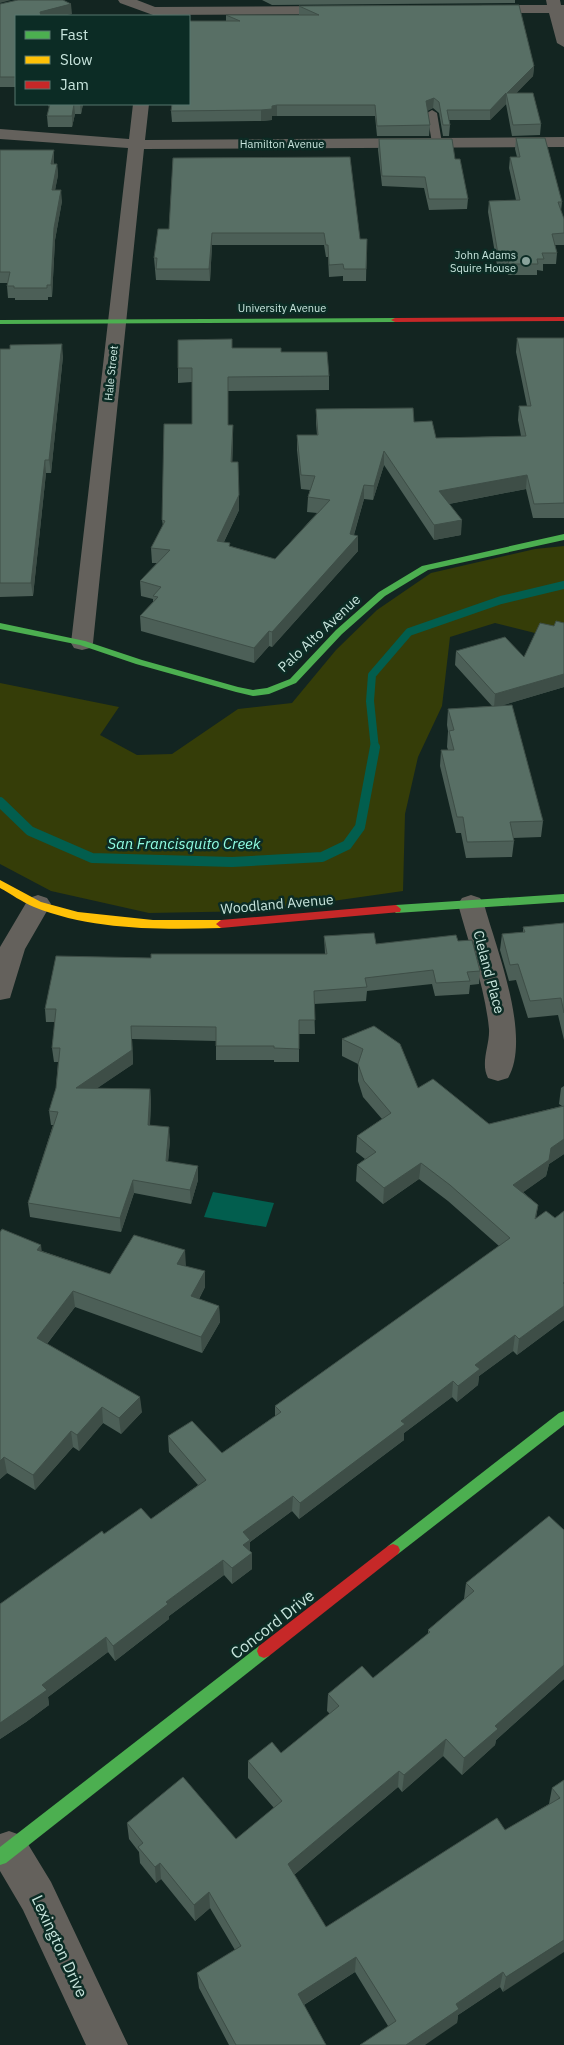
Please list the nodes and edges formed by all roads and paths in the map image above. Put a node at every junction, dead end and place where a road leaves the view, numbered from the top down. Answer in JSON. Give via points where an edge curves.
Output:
{"nodes":[{"id":1,"x":125,"y":0,"type":"edge"},
{"id":2,"x":186,"y":0,"type":"edge"},
{"id":3,"x":557,"y":6,"type":"edge"},
{"id":4,"x":468,"y":9,"type":"edge"},
{"id":5,"x":348,"y":10,"type":"edge"},
{"id":6,"x":152,"y":14,"type":"edge"},
{"id":7,"x":564,"y":43,"type":"edge"},
{"id":8,"x":141,"y":105,"type":"edge"},
{"id":9,"x":432,"y":113,"type":"edge"},
{"id":10,"x":0,"y":134,"type":"edge"},
{"id":11,"x":564,"y":142,"type":"edge"},
{"id":12,"x":438,"y":143,"type":"junction"},
{"id":13,"x":137,"y":145,"type":"junction"},
{"id":14,"x":564,"y":319,"type":"edge"},
{"id":15,"x":117,"y":321,"type":"junction"},
{"id":16,"x":0,"y":322,"type":"edge"},
{"id":17,"x":564,"y":537,"type":"edge"},
{"id":18,"x":0,"y":626,"type":"edge"},
{"id":19,"x":82,"y":643,"type":"junction"},
{"id":20,"x":0,"y":884,"type":"edge"},
{"id":21,"x":564,"y":898,"type":"edge"},
{"id":22,"x":38,"y":904,"type":"junction"},
{"id":23,"x":471,"y":904,"type":"junction"},
{"id":24,"x":0,"y":991,"type":"edge"},
{"id":25,"x":498,"y":1071,"type":"dead end"},
{"id":26,"x":564,"y":1418,"type":"edge"},
{"id":27,"x":4,"y":1854,"type":"edge"},
{"id":28,"x":107,"y":2045,"type":"edge"}],
"edges":[{"from":1,"to":6,"type":"street"},
{"from":2,"to":6,"type":"street"},
{"from":3,"to":4,"type":"street"},
{"from":3,"to":7,"type":"street"},
{"from":5,"to":6,"type":"street"},
{"from":8,"to":13,"type":"street","name":"Hale Street"},
{"from":9,"to":12,"type":"lane"},
{"from":10,"to":13,"type":"street","name":"Hamilton Avenue"},
{"from":11,"to":12,"type":"street","name":"Hamilton Avenue"},
{"from":12,"to":13,"type":"street","name":"Hamilton Avenue"},
{"from":13,"to":15,"type":"street","name":"Hale Street"},
{"from":14,"to":15,"type":"street","name":"University Avenue"},
{"from":15,"to":16,"type":"street","name":"University Avenue"},
{"from":15,"to":19,"type":"street","name":"Hale Street"},
{"from":17,"to":19,"type":"street","name":"Palo Alto Avenue","via":[[425,568],[382,594],[339,632],[293,681],[268,691],[236,689]]},
{"from":18,"to":19,"type":"street","name":"Palo Alto Avenue"},
{"from":20,"to":22,"type":"street","name":"Woodland Avenue"},
{"from":21,"to":23,"type":"street","name":"Woodland Avenue"},
{"from":22,"to":23,"type":"street","name":"Woodland Avenue","via":[[110,920],[186,926]]},
{"from":22,"to":24,"type":"street","via":[[12,950]]},
{"from":23,"to":25,"type":"street","name":"Cleland Place","via":[[500,1010],[502,1032]]},
{"from":26,"to":27,"type":"street","name":"Concord Drive"},
{"from":27,"to":28,"type":"street","name":"Lexington Drive","via":[[36,1896]]}]}
